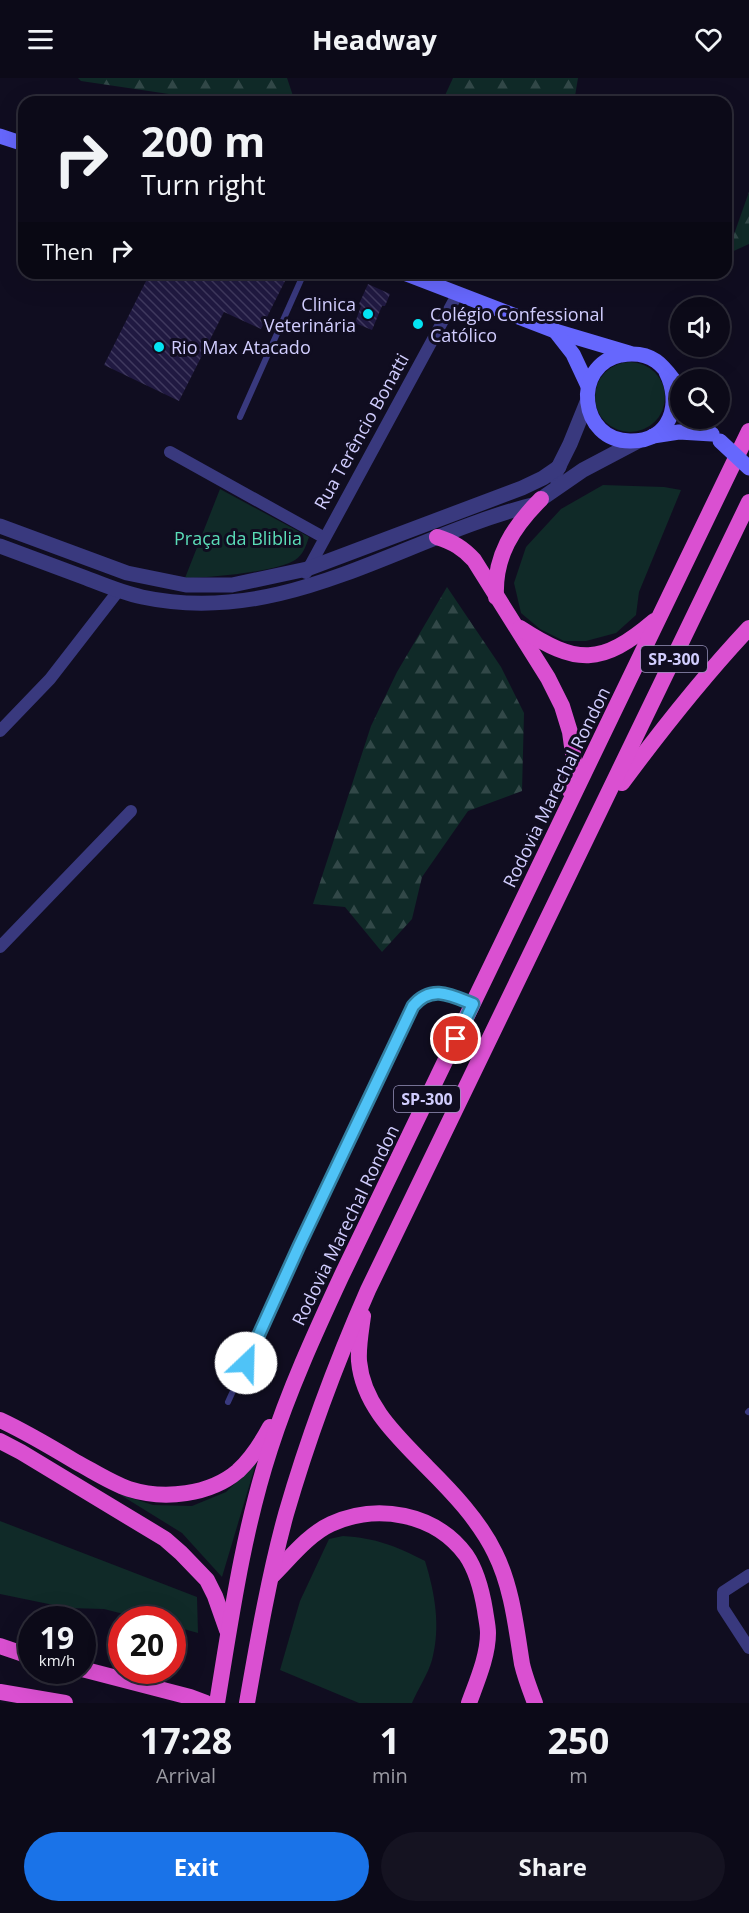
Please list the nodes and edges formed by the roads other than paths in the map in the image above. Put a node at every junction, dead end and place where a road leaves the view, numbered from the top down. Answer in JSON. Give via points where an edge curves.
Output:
{"nodes":[{"id":1,"x":0,"y":136,"type":"edge"},
{"id":2,"x":18,"y":142,"type":"edge"},
{"id":3,"x":301,"y":279,"type":"edge"},
{"id":4,"x":421,"y":279,"type":"edge"},
{"id":5,"x":458,"y":292,"type":"junction"},
{"id":6,"x":555,"y":332,"type":"junction"},
{"id":7,"x":629,"y":353,"type":"junction"},
{"id":8,"x":666,"y":372,"type":"junction"},
{"id":9,"x":670,"y":377,"type":"edge"},
{"id":10,"x":588,"y":386,"type":"junction"},
{"id":11,"x":587,"y":402,"type":"junction"},
{"id":12,"x":240,"y":417,"type":"dead end"},
{"id":13,"x":711,"y":429,"type":"edge"},
{"id":14,"x":749,"y":431,"type":"edge"},
{"id":15,"x":716,"y":437,"type":"junction"},
{"id":16,"x":644,"y":439,"type":"junction"},
{"id":17,"x":170,"y":452,"type":"dead end"},
{"id":18,"x":559,"y":467,"type":"junction"},
{"id":19,"x":749,"y":468,"type":"edge"},
{"id":20,"x":538,"y":502,"type":"junction"},
{"id":21,"x":749,"y":502,"type":"edge"},
{"id":22,"x":2,"y":531,"type":"edge"},
{"id":23,"x":323,"y":537,"type":"junction"},
{"id":24,"x":437,"y":537,"type":"junction"},
{"id":25,"x":0,"y":546,"type":"edge"},
{"id":26,"x":307,"y":568,"type":"junction"},
{"id":27,"x":301,"y":588,"type":"junction"},
{"id":28,"x":119,"y":590,"type":"junction"},
{"id":29,"x":496,"y":598,"type":"junction"},
{"id":30,"x":659,"y":617,"type":"junction"},
{"id":31,"x":516,"y":625,"type":"junction"},
{"id":32,"x":749,"y":628,"type":"edge"},
{"id":33,"x":0,"y":731,"type":"edge"},
{"id":34,"x":568,"y":806,"type":"junction"},
{"id":35,"x":131,"y":811,"type":"dead end"},
{"id":36,"x":599,"y":815,"type":"junction"},
{"id":37,"x":0,"y":947,"type":"edge"},
{"id":38,"x":473,"y":1004,"type":"junction"},
{"id":39,"x":368,"y":1290,"type":"junction"},
{"id":40,"x":288,"y":1395,"type":"junction"},
{"id":41,"x":228,"y":1402,"type":"dead end"},
{"id":42,"x":0,"y":1420,"type":"edge"},
{"id":43,"x":0,"y":1441,"type":"edge"},
{"id":44,"x":273,"y":1575,"type":"junction"},
{"id":45,"x":749,"y":1575,"type":"edge"},
{"id":46,"x":229,"y":1634,"type":"junction"},
{"id":47,"x":0,"y":1646,"type":"edge"},
{"id":48,"x":749,"y":1648,"type":"edge"},
{"id":49,"x":18,"y":1653,"type":"edge"},
{"id":50,"x":0,"y":1657,"type":"edge"},
{"id":51,"x":18,"y":1658,"type":"edge"},
{"id":52,"x":96,"y":1673,"type":"edge"},
{"id":53,"x":0,"y":1692,"type":"edge"},
{"id":54,"x":65,"y":1703,"type":"edge"},
{"id":55,"x":206,"y":1703,"type":"edge"},
{"id":56,"x":217,"y":1703,"type":"edge"},
{"id":57,"x":247,"y":1703,"type":"edge"},
{"id":58,"x":469,"y":1703,"type":"edge"},
{"id":59,"x":535,"y":1703,"type":"edge"}],
"edges":[{"from":1,"to":2,"type":"main road"},
{"from":3,"to":12,"type":"lane"},
{"from":4,"to":5,"type":"main road"},
{"from":5,"to":6,"type":"main road"},
{"from":5,"to":23,"type":"street","name":"Rua Terêncio Bonatti"},
{"from":6,"to":7,"type":"main road"},
{"from":6,"to":10,"type":"main road","via":[[573,354]]},
{"from":7,"to":8,"type":"main road","via":[[656,361]]},
{"from":7,"to":10,"type":"main road","via":[[603,363]]},
{"from":8,"to":9,"type":"main road"},
{"from":8,"to":16,"type":"main road","via":[[675,400],[671,416],[662,429]]},
{"from":10,"to":11,"type":"main road"},
{"from":11,"to":16,"type":"main road","via":[[590,416],[610,437],[623,441]]},
{"from":11,"to":18,"type":"street"},
{"from":13,"to":15,"type":"main road"},
{"from":14,"to":30,"type":"highway","name":"Rodovia Marechal Rondon","number":"SP-300"},
{"from":15,"to":16,"type":"main road","via":[[679,432]]},
{"from":15,"to":19,"type":"main road","bridge":true},
{"from":16,"to":20,"type":"street","via":[[591,465]]},
{"from":17,"to":23,"type":"street"},
{"from":18,"to":20,"type":"street"},
{"from":18,"to":26,"type":"street","via":[[522,488]]},
{"from":20,"to":24,"type":"street"},
{"from":20,"to":29,"type":"highway","via":[[510,535],[502,551],[495,581]]},
{"from":21,"to":36,"type":"highway","number":"SP-300"},
{"from":22,"to":26,"type":"street","via":[[127,573],[186,585],[231,585]]},
{"from":23,"to":26,"type":"street","name":"Rua Terêncio Bonatti"},
{"from":24,"to":27,"type":"street"},
{"from":24,"to":29,"type":"highway","via":[[465,550]]},
{"from":25,"to":28,"type":"street"},
{"from":26,"to":27,"type":"street","name":"Rua Terêncio Bonatti"},
{"from":27,"to":28,"type":"street","via":[[265,598],[185,604]]},
{"from":28,"to":33,"type":"street","via":[[50,679]]},
{"from":29,"to":31,"type":"highway"},
{"from":30,"to":31,"type":"highway","via":[[624,644],[590,655],[559,651]]},
{"from":30,"to":34,"type":"highway","name":"Rodovia Marechal Rondon","number":"SP-300"},
{"from":31,"to":34,"type":"highway","via":[[548,678],[570,732],[574,761]]},
{"from":32,"to":36,"type":"highway","via":[[670,719]]},
{"from":34,"to":38,"type":"highway","name":"Rodovia Marechal Rondon","number":"SP-300"},
{"from":35,"to":37,"type":"street"},
{"from":36,"to":39,"type":"highway","number":"SP-300"},
{"from":38,"to":40,"type":"highway","name":"Rodovia Marechal Rondon","number":"SP-300"},
{"from":38,"to":41,"type":"lane","via":[[429,993],[413,1006]]},
{"from":39,"to":44,"type":"highway","number":"SP-300","via":[[310,1438]]},
{"from":39,"to":59,"type":"highway","via":[[358,1346],[363,1383],[395,1436],[467,1509],[495,1553]]},
{"from":40,"to":42,"type":"highway","via":[[260,1445],[238,1471],[213,1487],[190,1493],[160,1495],[129,1489]]},
{"from":40,"to":46,"type":"highway","name":"Rodovia Marechal Rondon","number":"SP-300","via":[[253,1508]]},
{"from":43,"to":46,"type":"highway","via":[[165,1539],[207,1580]]},
{"from":44,"to":57,"type":"highway","number":"SP-300"},
{"from":44,"to":58,"type":"highway","via":[[330,1524],[359,1514],[402,1515],[438,1528],[468,1557],[482,1590],[488,1633],[480,1675]]},
{"from":45,"to":48,"type":"street","via":[[723,1592],[723,1608]]},
{"from":46,"to":56,"type":"highway","name":"Rodovia Marechal Rondon","number":"SP-300"},
{"from":47,"to":49,"type":"highway"},
{"from":50,"to":51,"type":"highway"},
{"from":52,"to":55,"type":"highway"},
{"from":53,"to":54,"type":"highway"}]}
